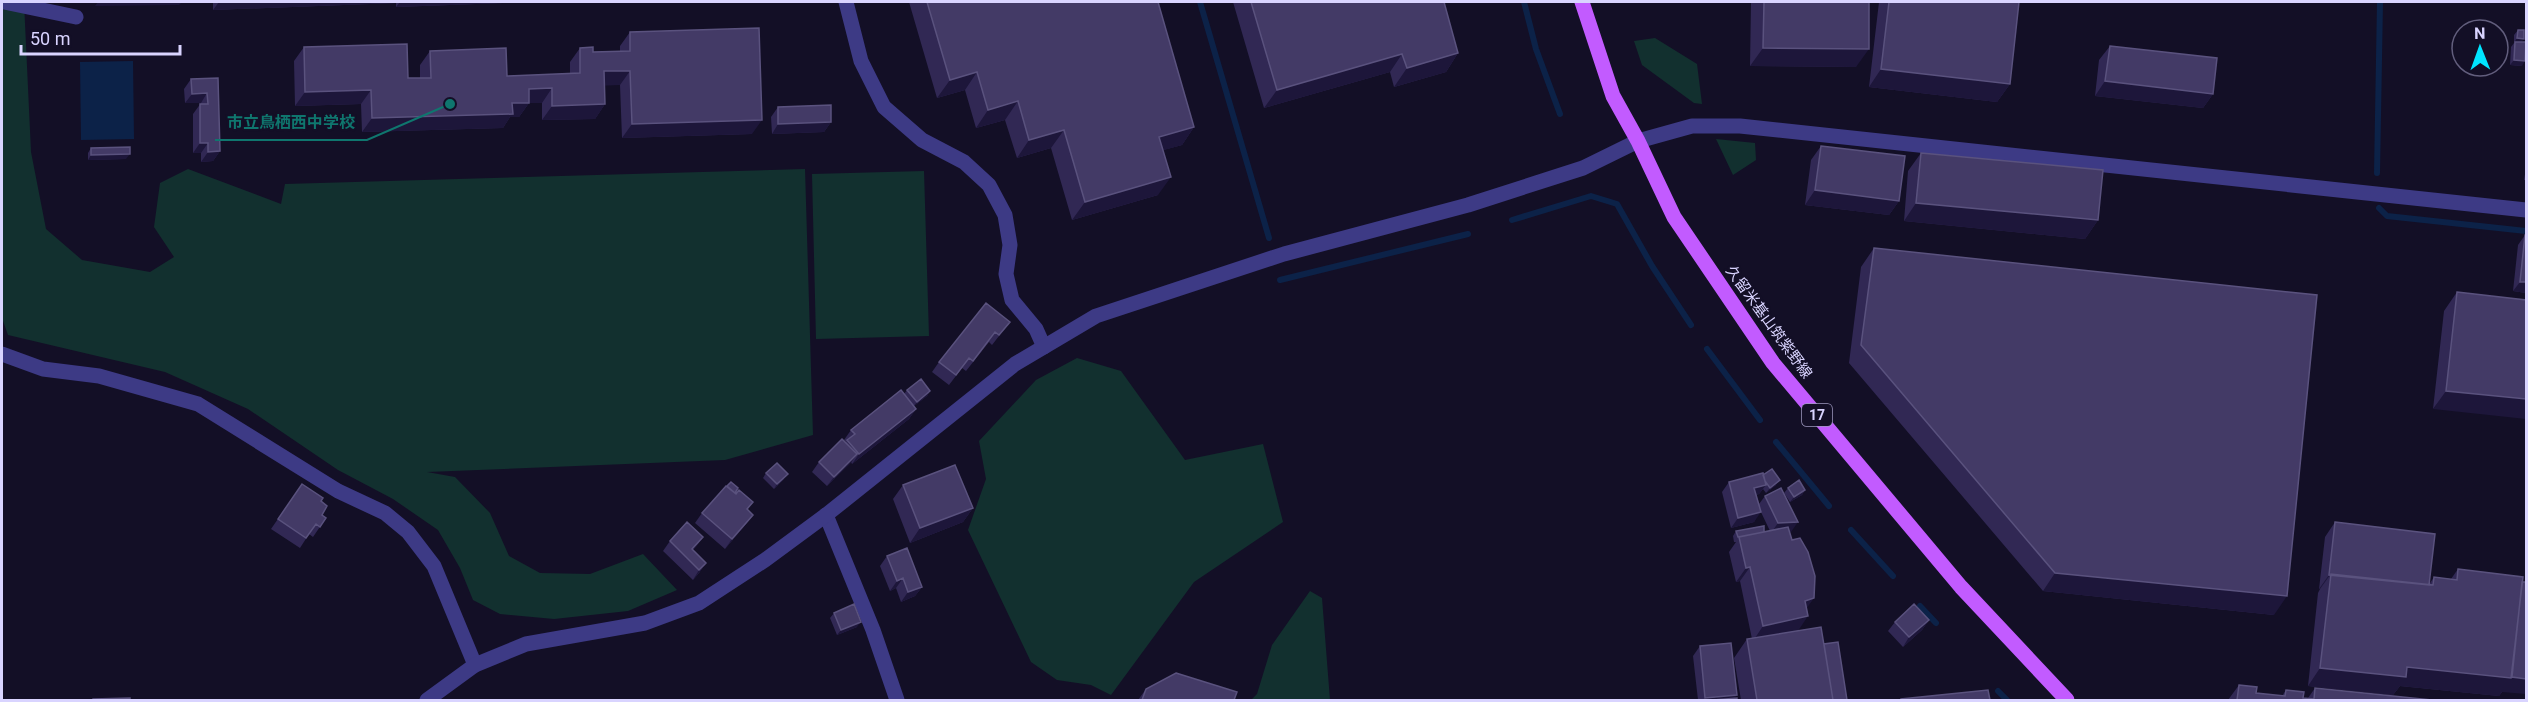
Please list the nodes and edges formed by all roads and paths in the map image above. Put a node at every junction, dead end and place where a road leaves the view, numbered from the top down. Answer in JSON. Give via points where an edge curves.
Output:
{"nodes":[{"id":1,"x":4,"y":2,"type":"edge"},
{"id":2,"x":846,"y":2,"type":"edge"},
{"id":3,"x":1582,"y":2,"type":"edge"},
{"id":4,"x":76,"y":17,"type":"dead end"},
{"id":5,"x":1638,"y":141,"type":"junction"},
{"id":6,"x":2526,"y":210,"type":"edge"},
{"id":7,"x":1044,"y":346,"type":"junction"},
{"id":8,"x":2,"y":354,"type":"edge"},
{"id":9,"x":826,"y":515,"type":"junction"},
{"id":10,"x":475,"y":665,"type":"junction"},
{"id":11,"x":427,"y":700,"type":"edge"},
{"id":12,"x":897,"y":700,"type":"edge"},
{"id":13,"x":2067,"y":700,"type":"edge"}],
"edges":[{"from":1,"to":4,"type":"street"},
{"from":2,"to":7,"type":"street","via":[[861,61],[884,107],[922,140],[964,162],[988,185],[1005,215],[1010,245],[1006,274],[1012,300],[1036,329]]},
{"from":3,"to":5,"type":"main road","name":"久留米基山筑紫野線","number":"17","via":[[1613,96]]},
{"from":5,"to":6,"type":"street","via":[[1692,126],[1740,126]]},
{"from":5,"to":7,"type":"street","via":[[1562,175],[1468,205],[1284,254],[1096,316]]},
{"from":5,"to":13,"type":"main road","name":"久留米基山筑紫野線","number":"17","via":[[1674,217],[1773,363],[1960,587]]},
{"from":7,"to":9,"type":"street","via":[[1015,364]]},
{"from":8,"to":10,"type":"street","via":[[43,369],[99,376],[198,404],[338,491],[385,513],[408,532],[434,566]]},
{"from":9,"to":10,"type":"street","via":[[699,603],[645,623],[526,644]]},
{"from":9,"to":12,"type":"street"},
{"from":10,"to":11,"type":"street"}]}
